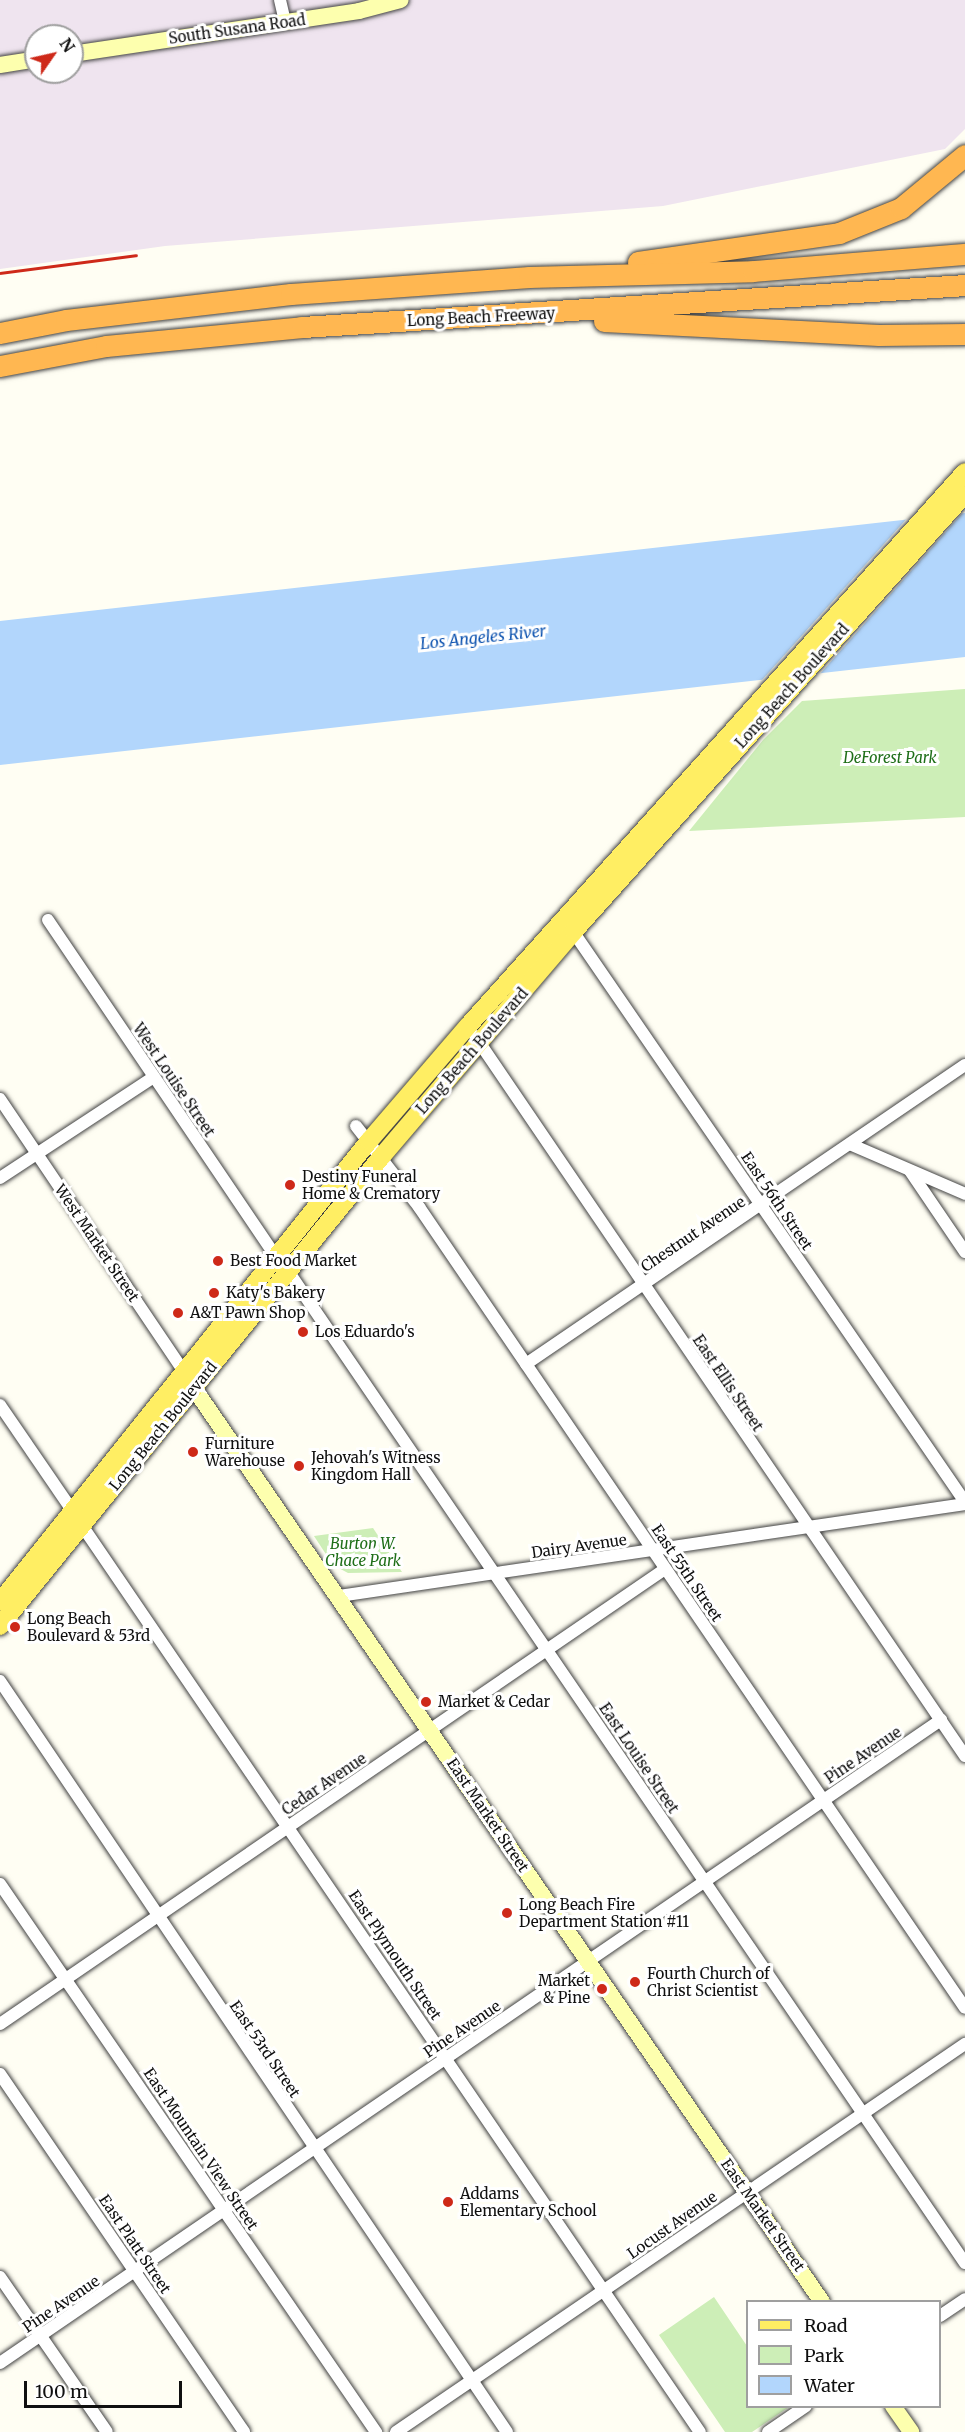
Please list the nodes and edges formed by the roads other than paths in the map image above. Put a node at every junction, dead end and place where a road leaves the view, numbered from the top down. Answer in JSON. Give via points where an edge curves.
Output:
{"nodes":[{"id":1,"x":280,"y":0,"type":"edge"},
{"id":2,"x":401,"y":0,"type":"edge"},
{"id":3,"x":285,"y":22,"type":"junction"},
{"id":4,"x":84,"y":52,"type":"edge"},
{"id":5,"x":24,"y":61,"type":"edge"},
{"id":6,"x":0,"y":65,"type":"edge"},
{"id":7,"x":965,"y":155,"type":"edge"},
{"id":8,"x":965,"y":254,"type":"edge"},
{"id":9,"x":529,"y":277,"type":"junction"},
{"id":10,"x":965,"y":285,"type":"edge"},
{"id":11,"x":495,"y":317,"type":"junction"},
{"id":12,"x":0,"y":333,"type":"edge"},
{"id":13,"x":965,"y":334,"type":"edge"},
{"id":14,"x":0,"y":366,"type":"edge"},
{"id":15,"x":965,"y":473,"type":"edge"},
{"id":16,"x":965,"y":494,"type":"edge"},
{"id":17,"x":650,"y":833,"type":"junction"},
{"id":18,"x":48,"y":920,"type":"dead end"},
{"id":19,"x":568,"y":925,"type":"junction"},
{"id":20,"x":468,"y":1026,"type":"junction"},
{"id":21,"x":480,"y":1043,"type":"junction"},
{"id":22,"x":965,"y":1065,"type":"edge"},
{"id":23,"x":154,"y":1077,"type":"junction"},
{"id":24,"x":0,"y":1099,"type":"edge"},
{"id":25,"x":357,"y":1126,"type":"dead end"},
{"id":26,"x":369,"y":1141,"type":"junction"},
{"id":27,"x":852,"y":1145,"type":"junction"},
{"id":28,"x":37,"y":1152,"type":"junction"},
{"id":29,"x":382,"y":1156,"type":"junction"},
{"id":30,"x":910,"y":1170,"type":"junction"},
{"id":31,"x":0,"y":1178,"type":"edge"},
{"id":32,"x":965,"y":1194,"type":"edge"},
{"id":33,"x":762,"y":1206,"type":"junction"},
{"id":34,"x":965,"y":1252,"type":"edge"},
{"id":35,"x":276,"y":1257,"type":"junction"},
{"id":36,"x":288,"y":1271,"type":"junction"},
{"id":37,"x":643,"y":1285,"type":"junction"},
{"id":38,"x":526,"y":1364,"type":"junction"},
{"id":39,"x":189,"y":1380,"type":"junction"},
{"id":40,"x":0,"y":1405,"type":"edge"},
{"id":41,"x":965,"y":1503,"type":"edge"},
{"id":42,"x":72,"y":1510,"type":"junction"},
{"id":43,"x":807,"y":1526,"type":"junction"},
{"id":44,"x":83,"y":1527,"type":"junction"},
{"id":45,"x":653,"y":1551,"type":"junction"},
{"id":46,"x":665,"y":1569,"type":"junction"},
{"id":47,"x":494,"y":1573,"type":"junction"},
{"id":48,"x":339,"y":1596,"type":"junction"},
{"id":49,"x":0,"y":1602,"type":"edge"},
{"id":50,"x":0,"y":1626,"type":"edge"},
{"id":51,"x":547,"y":1650,"type":"junction"},
{"id":52,"x":0,"y":1681,"type":"edge"},
{"id":53,"x":941,"y":1720,"type":"junction"},
{"id":54,"x":430,"y":1730,"type":"junction"},
{"id":55,"x":965,"y":1756,"type":"edge"},
{"id":56,"x":824,"y":1800,"type":"junction"},
{"id":57,"x":289,"y":1826,"type":"junction"},
{"id":58,"x":705,"y":1881,"type":"junction"},
{"id":59,"x":0,"y":1884,"type":"edge"},
{"id":60,"x":156,"y":1917,"type":"junction"},
{"id":61,"x":588,"y":1962,"type":"junction"},
{"id":62,"x":66,"y":1978,"type":"junction"},
{"id":63,"x":965,"y":2008,"type":"edge"},
{"id":64,"x":0,"y":2024,"type":"edge"},
{"id":65,"x":965,"y":2044,"type":"edge"},
{"id":66,"x":446,"y":2058,"type":"junction"},
{"id":67,"x":0,"y":2074,"type":"edge"},
{"id":68,"x":863,"y":2113,"type":"junction"},
{"id":69,"x":316,"y":2148,"type":"junction"},
{"id":70,"x":746,"y":2192,"type":"junction"},
{"id":71,"x":225,"y":2210,"type":"junction"},
{"id":72,"x":965,"y":2263,"type":"edge"},
{"id":73,"x":135,"y":2272,"type":"junction"},
{"id":74,"x":0,"y":2277,"type":"edge"},
{"id":75,"x":603,"y":2291,"type":"junction"},
{"id":76,"x":965,"y":2299,"type":"edge"},
{"id":77,"x":821,"y":2300,"type":"edge"},
{"id":78,"x":941,"y":2315,"type":"edge"},
{"id":79,"x":40,"y":2336,"type":"junction"},
{"id":80,"x":0,"y":2363,"type":"edge"},
{"id":81,"x":472,"y":2380,"type":"junction"},
{"id":82,"x":803,"y":2408,"type":"edge"},
{"id":83,"x":894,"y":2408,"type":"edge"},
{"id":84,"x":107,"y":2432,"type":"edge"},
{"id":85,"x":244,"y":2432,"type":"edge"},
{"id":86,"x":376,"y":2432,"type":"edge"},
{"id":87,"x":396,"y":2432,"type":"edge"},
{"id":88,"x":507,"y":2432,"type":"edge"},
{"id":89,"x":700,"y":2432,"type":"edge"},
{"id":90,"x":768,"y":2432,"type":"edge"},
{"id":91,"x":911,"y":2432,"type":"edge"}],
"edges":[{"from":1,"to":3,"type":"street"},
{"from":2,"to":3,"type":"street","name":"South Susana Road"},
{"from":3,"to":4,"type":"street","name":"South Susana Road"},
{"from":5,"to":6,"type":"street"},
{"from":7,"to":9,"type":"highway","via":[[901,208],[839,233]]},
{"from":8,"to":9,"type":"highway","via":[[753,271]]},
{"from":9,"to":12,"type":"highway","via":[[291,294],[66,320]]},
{"from":10,"to":11,"type":"highway","name":"Long Beach Freeway"},
{"from":11,"to":13,"type":"highway","via":[[879,335]]},
{"from":11,"to":14,"type":"highway","name":"Long Beach Freeway","via":[[302,327],[118,345]]},
{"from":15,"to":17,"type":"main road","name":"Long Beach Boulevard"},
{"from":16,"to":17,"type":"main road","name":"Long Beach Boulevard"},
{"from":17,"to":19,"type":"main road","name":"Long Beach Boulevard"},
{"from":18,"to":23,"type":"street","name":"West Louise Street"},
{"from":19,"to":20,"type":"main road","name":"Long Beach Boulevard"},
{"from":19,"to":21,"type":"main road","name":"Long Beach Boulevard"},
{"from":19,"to":33,"type":"street","name":"East 56th Street"},
{"from":20,"to":21,"type":"street","name":"East Ellis Street"},
{"from":20,"to":26,"type":"main road","name":"Long Beach Boulevard"},
{"from":21,"to":29,"type":"main road","name":"Long Beach Boulevard"},
{"from":21,"to":37,"type":"street","name":"East Ellis Street"},
{"from":22,"to":27,"type":"street","name":"Chestnut Avenue"},
{"from":23,"to":28,"type":"street"},
{"from":23,"to":35,"type":"street","name":"West Louise Street"},
{"from":24,"to":28,"type":"street","name":"West Market Street"},
{"from":25,"to":26,"type":"street","name":"East 55th Street"},
{"from":26,"to":29,"type":"street","name":"East 55th Street"},
{"from":26,"to":35,"type":"main road","name":"Long Beach Boulevard"},
{"from":27,"to":30,"type":"street"},
{"from":27,"to":33,"type":"street","name":"Chestnut Avenue"},
{"from":28,"to":31,"type":"street"},
{"from":28,"to":39,"type":"street","name":"West Market Street"},
{"from":29,"to":36,"type":"main road","name":"Long Beach Boulevard"},
{"from":29,"to":38,"type":"street","name":"East 55th Street"},
{"from":30,"to":32,"type":"street"},
{"from":30,"to":34,"type":"street"},
{"from":33,"to":37,"type":"street","name":"Chestnut Avenue"},
{"from":33,"to":41,"type":"street","name":"East 56th Street"},
{"from":35,"to":39,"type":"main road","name":"Long Beach Boulevard"},
{"from":36,"to":39,"type":"main road","name":"Long Beach Boulevard"},
{"from":36,"to":47,"type":"street","name":"East Louise Street"},
{"from":37,"to":38,"type":"street","name":"Chestnut Avenue"},
{"from":37,"to":43,"type":"street","name":"East Ellis Street"},
{"from":38,"to":45,"type":"street","name":"East 55th Street"},
{"from":39,"to":42,"type":"main road","name":"Long Beach Boulevard"},
{"from":39,"to":44,"type":"main road","name":"Long Beach Boulevard"},
{"from":39,"to":48,"type":"street","name":"East Market Street"},
{"from":40,"to":42,"type":"street"},
{"from":41,"to":43,"type":"street","name":"Dairy Avenue"},
{"from":42,"to":49,"type":"main road","name":"Long Beach Boulevard"},
{"from":43,"to":45,"type":"street","name":"Dairy Avenue"},
{"from":43,"to":53,"type":"street","name":"East Ellis Street"},
{"from":44,"to":50,"type":"main road","name":"Long Beach Boulevard"},
{"from":44,"to":57,"type":"street","name":"East Plymouth Street"},
{"from":45,"to":46,"type":"street","name":"East 55th Street"},
{"from":45,"to":47,"type":"street","name":"Dairy Avenue"},
{"from":46,"to":51,"type":"street","name":"Cedar Avenue"},
{"from":46,"to":56,"type":"street","name":"East 55th Street"},
{"from":47,"to":48,"type":"street","name":"Dairy Avenue"},
{"from":47,"to":51,"type":"street","name":"East Louise Street"},
{"from":48,"to":54,"type":"street","name":"East Market Street"},
{"from":51,"to":54,"type":"street","name":"Cedar Avenue"},
{"from":51,"to":58,"type":"street","name":"East Louise Street"},
{"from":52,"to":60,"type":"street","name":"East 53rd Street"},
{"from":53,"to":55,"type":"street","name":"East Ellis Street"},
{"from":53,"to":56,"type":"street","name":"Pine Avenue"},
{"from":54,"to":57,"type":"street","name":"Cedar Avenue"},
{"from":54,"to":61,"type":"street","name":"East Market Street"},
{"from":56,"to":58,"type":"street","name":"Pine Avenue"},
{"from":56,"to":63,"type":"street","name":"East 55th Street"},
{"from":57,"to":60,"type":"street","name":"Cedar Avenue"},
{"from":57,"to":66,"type":"street","name":"East Plymouth Street"},
{"from":58,"to":61,"type":"street","name":"Pine Avenue"},
{"from":58,"to":68,"type":"street","name":"East Louise Street"},
{"from":59,"to":62,"type":"street","name":"East Mountain View Street"},
{"from":60,"to":62,"type":"street","name":"Cedar Avenue"},
{"from":60,"to":69,"type":"street","name":"East 53rd Street"},
{"from":61,"to":66,"type":"street","name":"Pine Avenue"},
{"from":61,"to":70,"type":"street","name":"East Market Street"},
{"from":62,"to":64,"type":"street","name":"Cedar Avenue"},
{"from":62,"to":71,"type":"street","name":"East Mountain View Street"},
{"from":65,"to":68,"type":"street","name":"Locust Avenue"},
{"from":66,"to":69,"type":"street","name":"Pine Avenue"},
{"from":66,"to":75,"type":"street","name":"East Plymouth Street"},
{"from":67,"to":73,"type":"street","name":"East Platt Street"},
{"from":68,"to":70,"type":"street","name":"Locust Avenue"},
{"from":68,"to":72,"type":"street","name":"East Louise Street"},
{"from":69,"to":71,"type":"street","name":"Pine Avenue"},
{"from":69,"to":81,"type":"street","name":"East 53rd Street"},
{"from":70,"to":75,"type":"street","name":"Locust Avenue"},
{"from":70,"to":77,"type":"street","name":"East Market Street"},
{"from":71,"to":73,"type":"street","name":"Pine Avenue"},
{"from":71,"to":86,"type":"street","name":"East Mountain View Street"},
{"from":73,"to":79,"type":"street","name":"Pine Avenue"},
{"from":73,"to":85,"type":"street","name":"East Platt Street"},
{"from":74,"to":79,"type":"street"},
{"from":75,"to":81,"type":"street","name":"Locust Avenue"},
{"from":75,"to":89,"type":"street","name":"East Plymouth Street"},
{"from":76,"to":78,"type":"street"},
{"from":79,"to":80,"type":"street","name":"Pine Avenue"},
{"from":79,"to":84,"type":"street"},
{"from":81,"to":87,"type":"street","name":"Locust Avenue"},
{"from":81,"to":88,"type":"street","name":"East 53rd Street"},
{"from":82,"to":90,"type":"street"},
{"from":83,"to":91,"type":"street"}]}
